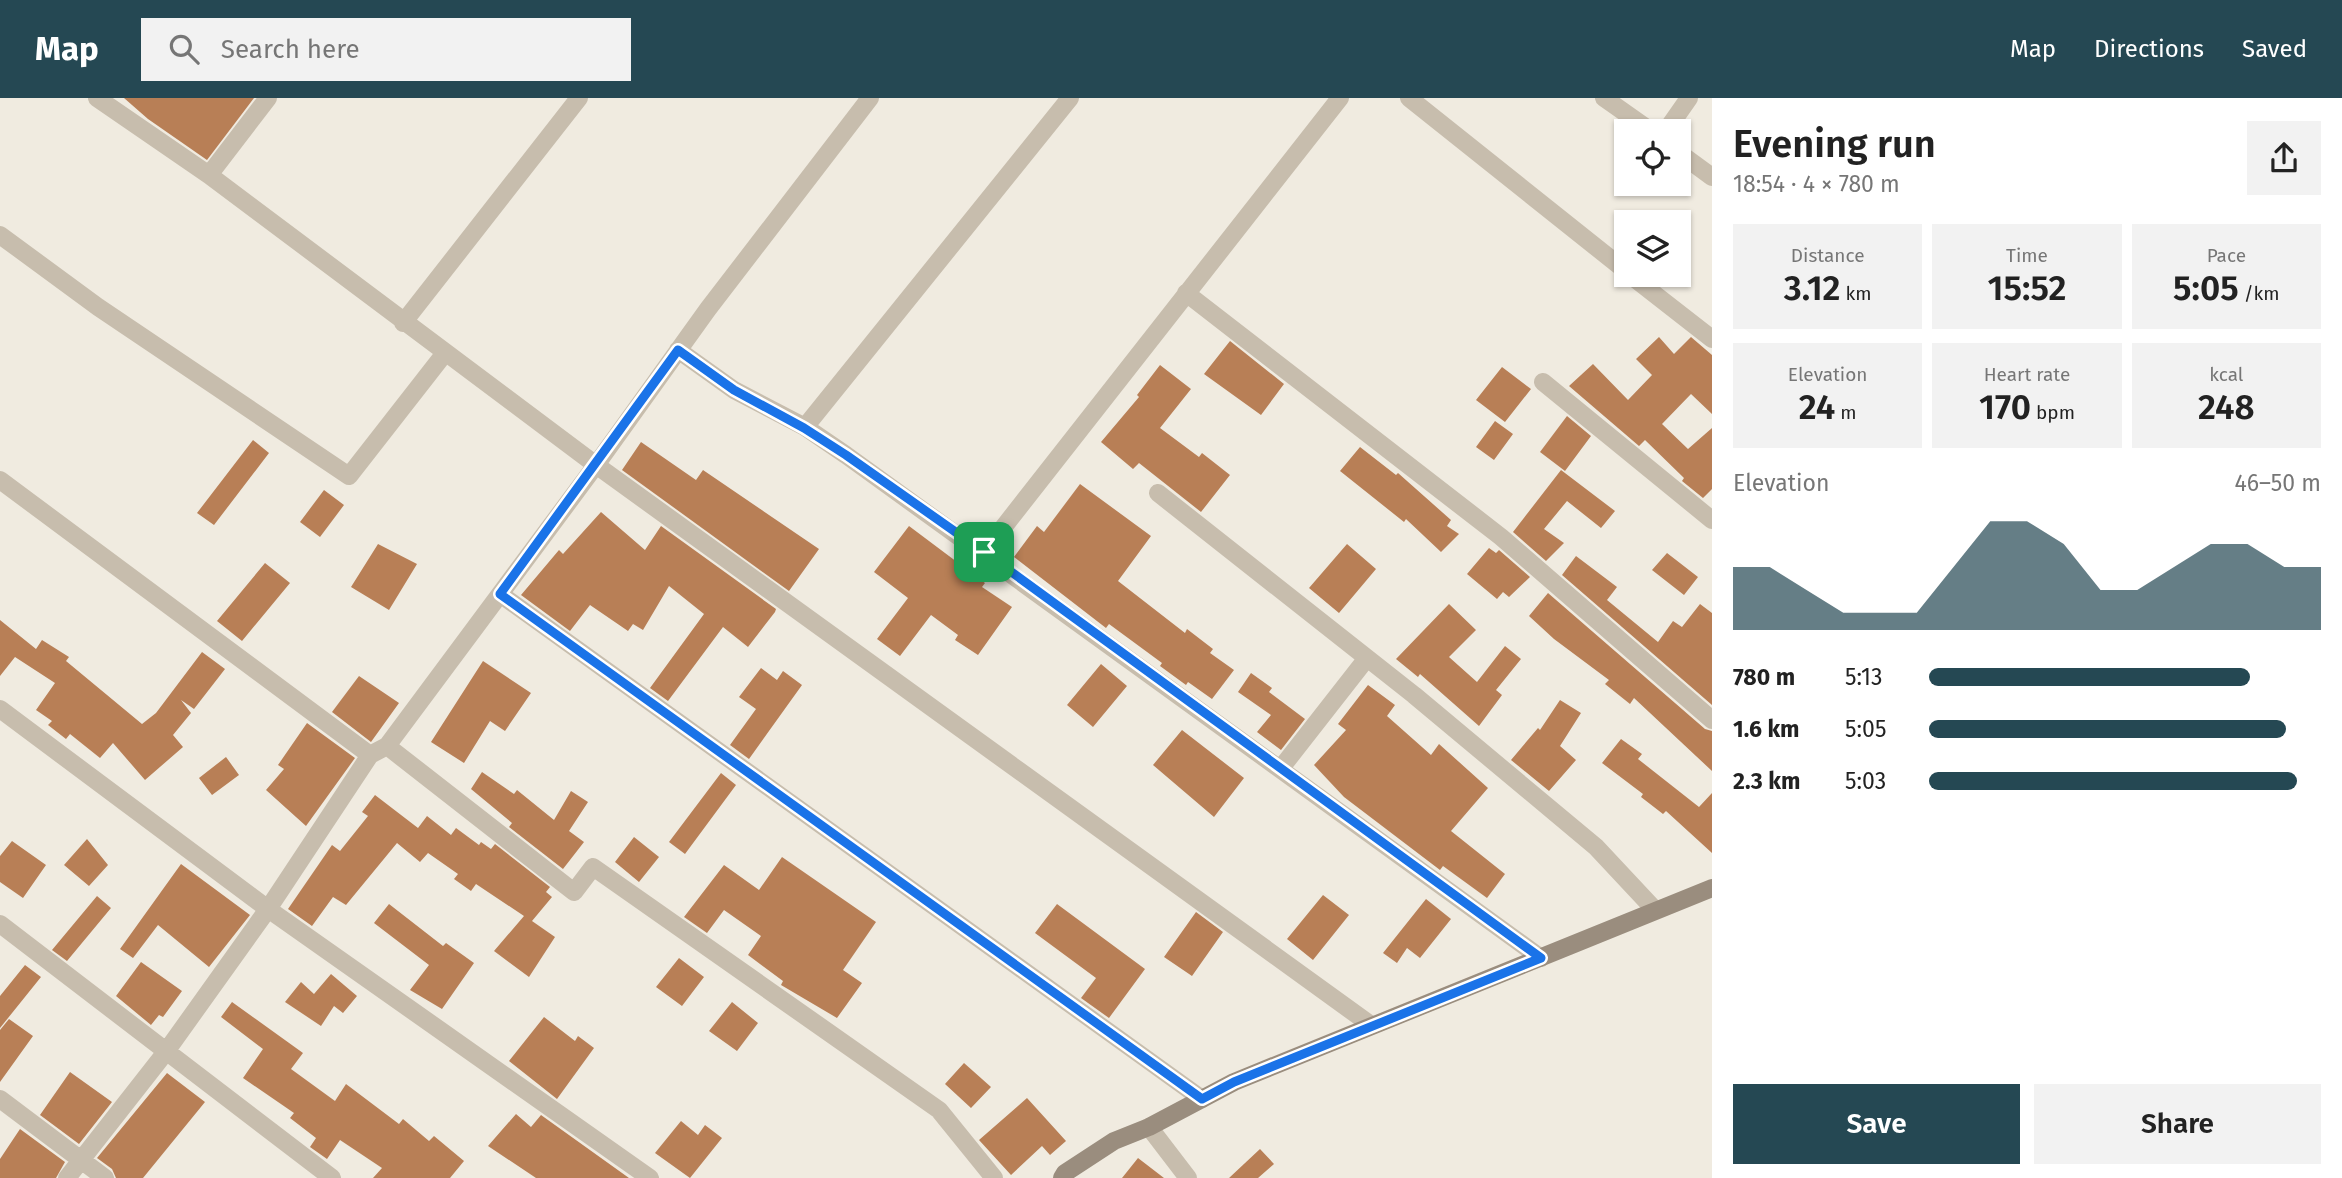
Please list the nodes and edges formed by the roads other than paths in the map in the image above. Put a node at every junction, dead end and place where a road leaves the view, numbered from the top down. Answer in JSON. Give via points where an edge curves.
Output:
{"nodes":[{"id":1,"x":97,"y":98,"type":"edge"},
{"id":2,"x":268,"y":98,"type":"edge"},
{"id":3,"x":579,"y":98,"type":"edge"},
{"id":4,"x":870,"y":98,"type":"edge"},
{"id":5,"x":1070,"y":98,"type":"edge"},
{"id":6,"x":1340,"y":98,"type":"edge"},
{"id":7,"x":1409,"y":98,"type":"edge"},
{"id":8,"x":1604,"y":98,"type":"edge"},
{"id":9,"x":1689,"y":98,"type":"edge"},
{"id":10,"x":1634,"y":119,"type":"edge"},
{"id":11,"x":1674,"y":119,"type":"edge"},
{"id":12,"x":1691,"y":162,"type":"edge"},
{"id":13,"x":209,"y":175,"type":"junction"},
{"id":14,"x":1712,"y":177,"type":"edge"},
{"id":15,"x":0,"y":235,"type":"edge"},
{"id":16,"x":1614,"y":262,"type":"edge"},
{"id":17,"x":1646,"y":287,"type":"edge"},
{"id":18,"x":1186,"y":293,"type":"junction"},
{"id":19,"x":403,"y":323,"type":"junction"},
{"id":20,"x":1712,"y":340,"type":"edge"},
{"id":21,"x":678,"y":350,"type":"junction"},
{"id":22,"x":445,"y":353,"type":"junction"},
{"id":23,"x":1543,"y":383,"type":"dead end"},
{"id":24,"x":804,"y":428,"type":"junction"},
{"id":25,"x":596,"y":465,"type":"junction"},
{"id":26,"x":0,"y":480,"type":"edge"},
{"id":27,"x":1158,"y":492,"type":"dead end"},
{"id":28,"x":1712,"y":520,"type":"edge"},
{"id":29,"x":984,"y":552,"type":"junction"},
{"id":30,"x":500,"y":594,"type":"junction"},
{"id":31,"x":1367,"y":658,"type":"junction"},
{"id":32,"x":0,"y":709,"type":"edge"},
{"id":33,"x":1712,"y":720,"type":"edge"},
{"id":34,"x":387,"y":746,"type":"junction"},
{"id":35,"x":370,"y":755,"type":"junction"},
{"id":36,"x":1281,"y":768,"type":"junction"},
{"id":37,"x":1712,"y":888,"type":"edge"},
{"id":38,"x":268,"y":909,"type":"junction"},
{"id":39,"x":1654,"y":909,"type":"junction"},
{"id":40,"x":0,"y":924,"type":"edge"},
{"id":41,"x":1541,"y":958,"type":"junction"},
{"id":42,"x":1371,"y":1025,"type":"junction"},
{"id":43,"x":165,"y":1053,"type":"junction"},
{"id":44,"x":0,"y":1099,"type":"edge"},
{"id":45,"x":1202,"y":1099,"type":"junction"},
{"id":46,"x":1149,"y":1127,"type":"junction"},
{"id":47,"x":81,"y":1160,"type":"junction"},
{"id":48,"x":67,"y":1178,"type":"edge"},
{"id":49,"x":105,"y":1178,"type":"edge"},
{"id":50,"x":332,"y":1178,"type":"edge"},
{"id":51,"x":649,"y":1178,"type":"edge"},
{"id":52,"x":994,"y":1178,"type":"edge"},
{"id":53,"x":1062,"y":1178,"type":"edge"},
{"id":54,"x":1188,"y":1178,"type":"edge"}],
"edges":[{"from":1,"to":13,"type":"street"},
{"from":2,"to":13,"type":"street"},
{"from":3,"to":19,"type":"street"},
{"from":4,"to":21,"type":"street"},
{"from":5,"to":24,"type":"street"},
{"from":6,"to":18,"type":"street"},
{"from":7,"to":16,"type":"street"},
{"from":8,"to":10,"type":"street"},
{"from":9,"to":11,"type":"street"},
{"from":12,"to":14,"type":"street"},
{"from":13,"to":19,"type":"street"},
{"from":15,"to":22,"type":"street","via":[[98,307],[349,476]]},
{"from":17,"to":20,"type":"street"},
{"from":18,"to":29,"type":"street"},
{"from":18,"to":33,"type":"street","via":[[1501,537]]},
{"from":19,"to":22,"type":"street"},
{"from":21,"to":24,"type":"street","via":[[734,390]]},
{"from":21,"to":25,"type":"street"},
{"from":22,"to":25,"type":"street"},
{"from":23,"to":28,"type":"street"},
{"from":24,"to":29,"type":"street"},
{"from":25,"to":30,"type":"street"},
{"from":25,"to":42,"type":"street"},
{"from":26,"to":35,"type":"street"},
{"from":27,"to":31,"type":"street"},
{"from":29,"to":36,"type":"street"},
{"from":30,"to":34,"type":"street"},
{"from":30,"to":45,"type":"street"},
{"from":31,"to":36,"type":"street"},
{"from":31,"to":39,"type":"street","via":[[1596,847]]},
{"from":32,"to":38,"type":"street"},
{"from":34,"to":35,"type":"street"},
{"from":34,"to":52,"type":"street","via":[[574,892],[593,867],[939,1110]]},
{"from":35,"to":38,"type":"street"},
{"from":36,"to":41,"type":"street"},
{"from":37,"to":39,"type":"main road"},
{"from":38,"to":43,"type":"street"},
{"from":38,"to":51,"type":"street"},
{"from":39,"to":41,"type":"main road"},
{"from":40,"to":43,"type":"street"},
{"from":41,"to":42,"type":"main road"},
{"from":42,"to":45,"type":"main road"},
{"from":43,"to":47,"type":"street"},
{"from":43,"to":50,"type":"street"},
{"from":44,"to":47,"type":"street"},
{"from":45,"to":46,"type":"main road"},
{"from":46,"to":53,"type":"main road","via":[[1114,1141]]},
{"from":46,"to":54,"type":"street"},
{"from":47,"to":48,"type":"street"},
{"from":47,"to":49,"type":"street"}]}
